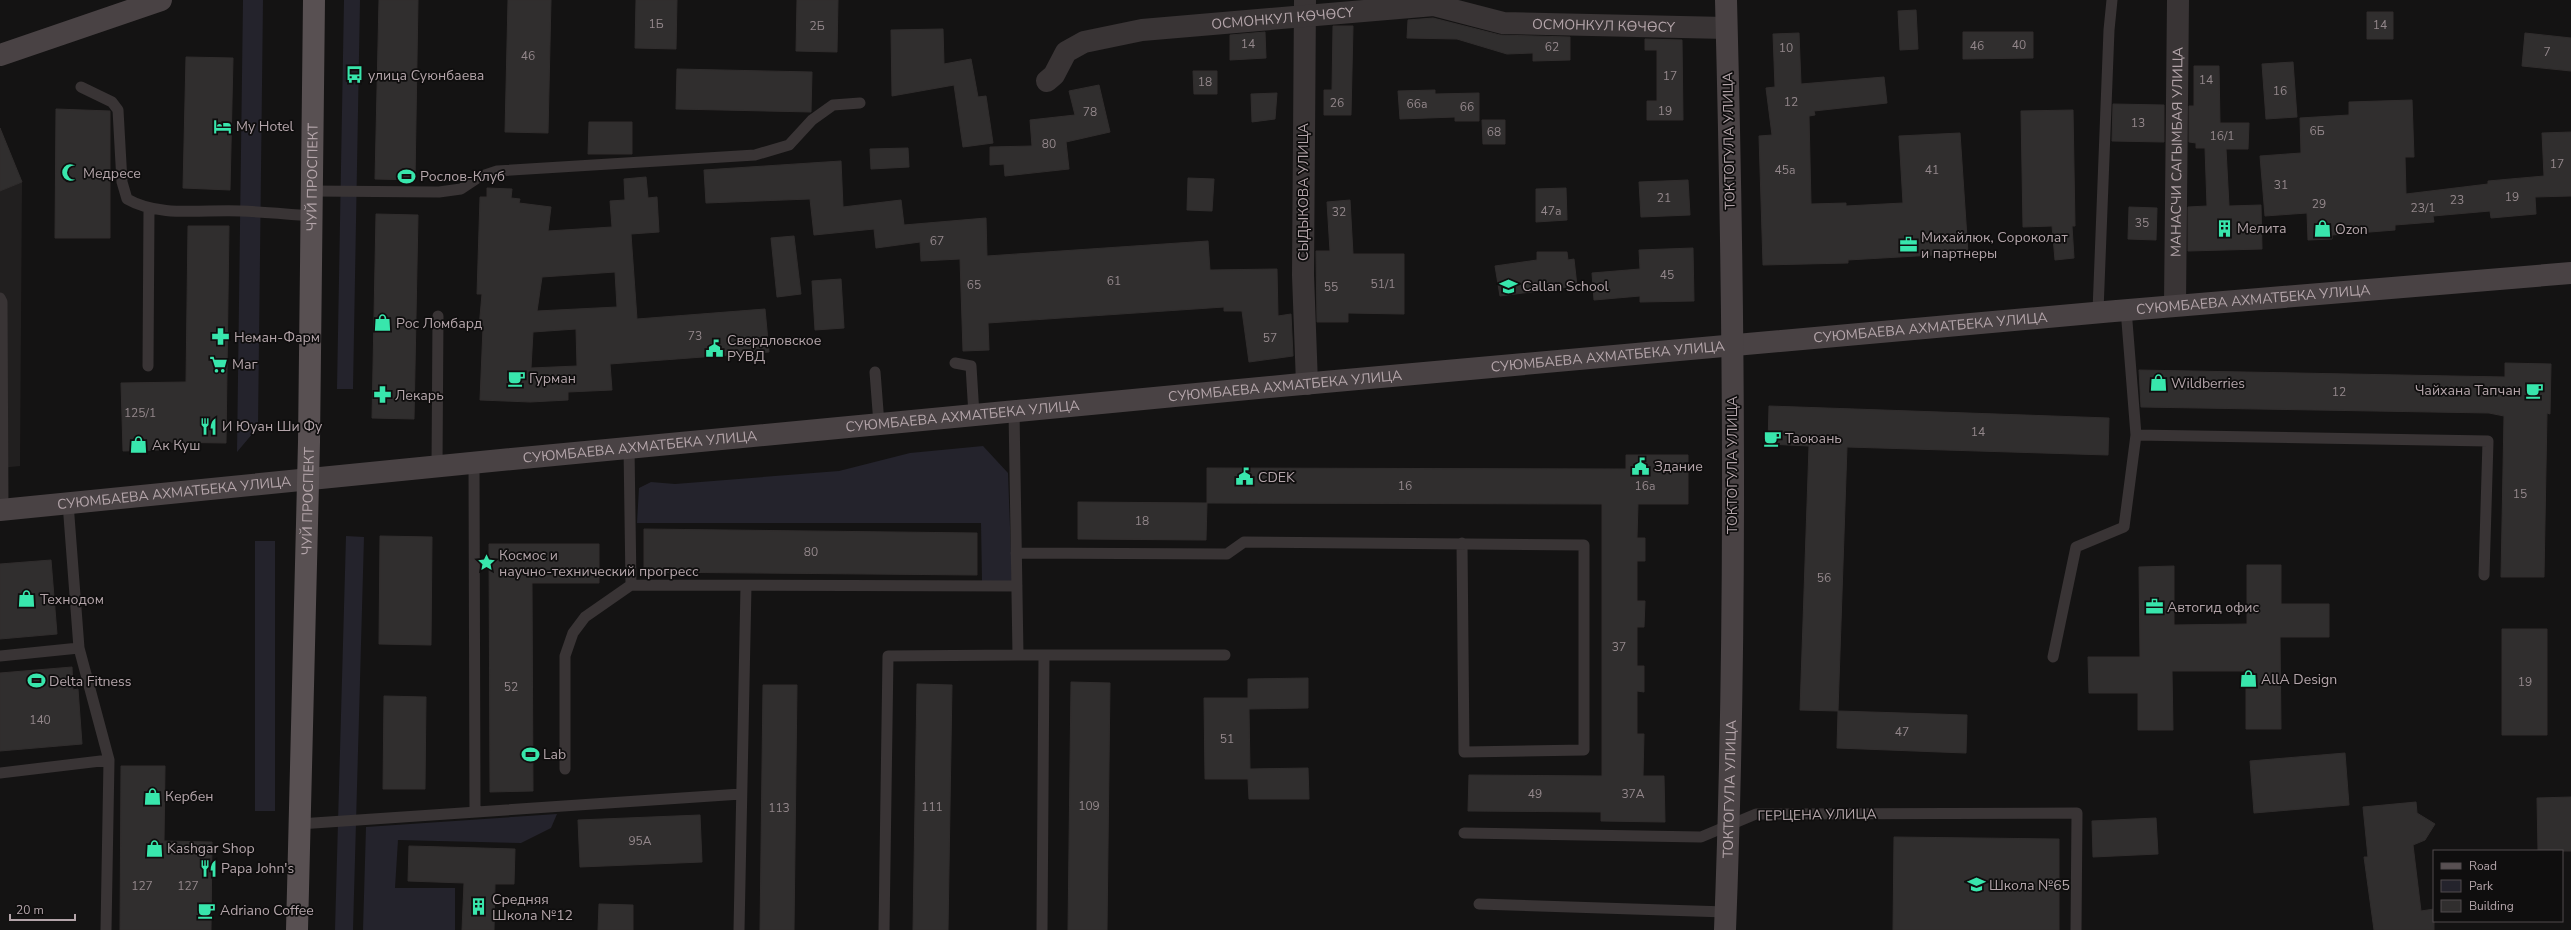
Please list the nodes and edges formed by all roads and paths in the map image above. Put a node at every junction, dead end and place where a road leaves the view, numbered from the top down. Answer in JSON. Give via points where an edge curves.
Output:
{"nodes":[{"id":1,"x":161,"y":0,"type":"edge"},
{"id":2,"x":314,"y":0,"type":"edge"},
{"id":3,"x":1726,"y":0,"type":"edge"},
{"id":4,"x":2112,"y":0,"type":"edge"},
{"id":5,"x":2178,"y":0,"type":"edge"},
{"id":6,"x":1305,"y":8,"type":"edge"},
{"id":7,"x":1726,"y":28,"type":"junction"},
{"id":8,"x":0,"y":55,"type":"edge"},
{"id":9,"x":1047,"y":81,"type":"dead end"},
{"id":10,"x":81,"y":87,"type":"dead end"},
{"id":11,"x":860,"y":103,"type":"dead end"},
{"id":12,"x":312,"y":191,"type":"junction"},
{"id":13,"x":149,"y":210,"type":"junction"},
{"id":14,"x":312,"y":216,"type":"junction"},
{"id":15,"x":2571,"y":274,"type":"edge"},
{"id":16,"x":0,"y":298,"type":"edge"},
{"id":17,"x":2175,"y":304,"type":"junction"},
{"id":18,"x":2126,"y":309,"type":"junction"},
{"id":19,"x":2098,"y":311,"type":"junction"},
{"id":20,"x":438,"y":316,"type":"dead end"},
{"id":21,"x":1733,"y":344,"type":"junction"},
{"id":22,"x":955,"y":362,"type":"dead end"},
{"id":23,"x":148,"y":366,"type":"dead end"},
{"id":24,"x":875,"y":372,"type":"dead end"},
{"id":25,"x":1306,"y":384,"type":"junction"},
{"id":26,"x":1014,"y":411,"type":"junction"},
{"id":27,"x":974,"y":415,"type":"junction"},
{"id":28,"x":878,"y":424,"type":"junction"},
{"id":29,"x":2136,"y":435,"type":"junction"},
{"id":30,"x":629,"y":447,"type":"junction"},
{"id":31,"x":474,"y":462,"type":"junction"},
{"id":32,"x":437,"y":466,"type":"junction"},
{"id":33,"x":308,"y":479,"type":"junction"},
{"id":34,"x":68,"y":503,"type":"junction"},
{"id":35,"x":2,"y":510,"type":"edge"},
{"id":36,"x":1462,"y":543,"type":"junction"},
{"id":37,"x":1016,"y":553,"type":"junction"},
{"id":38,"x":2484,"y":576,"type":"dead end"},
{"id":39,"x":631,"y":585,"type":"junction"},
{"id":40,"x":746,"y":586,"type":"junction"},
{"id":41,"x":1017,"y":586,"type":"junction"},
{"id":42,"x":78,"y":648,"type":"junction"},
{"id":43,"x":1018,"y":655,"type":"junction"},
{"id":44,"x":1044,"y":655,"type":"junction"},
{"id":45,"x":1225,"y":655,"type":"dead end"},
{"id":46,"x":0,"y":656,"type":"edge"},
{"id":47,"x":2053,"y":657,"type":"dead end"},
{"id":48,"x":109,"y":760,"type":"junction"},
{"id":49,"x":565,"y":769,"type":"dead end"},
{"id":50,"x":0,"y":773,"type":"edge"},
{"id":51,"x":741,"y":794,"type":"junction"},
{"id":52,"x":475,"y":812,"type":"junction"},
{"id":53,"x":299,"y":824,"type":"junction"},
{"id":54,"x":1729,"y":825,"type":"junction"},
{"id":55,"x":1464,"y":833,"type":"dead end"},
{"id":56,"x":1479,"y":904,"type":"dead end"},
{"id":57,"x":1726,"y":921,"type":"edge"},
{"id":58,"x":106,"y":930,"type":"edge"},
{"id":59,"x":297,"y":930,"type":"edge"},
{"id":60,"x":739,"y":930,"type":"edge"},
{"id":61,"x":884,"y":930,"type":"edge"},
{"id":62,"x":1042,"y":930,"type":"edge"},
{"id":63,"x":2076,"y":930,"type":"edge"}],
"edges":[{"from":1,"to":8,"type":"street"},
{"from":2,"to":12,"type":"main road","name":"ЧУЙ ПРОСПЕКТ"},
{"from":3,"to":7,"type":"street","name":"ТОКТОГУЛА УЛИЦА"},
{"from":4,"to":19,"type":"lane"},
{"from":5,"to":17,"type":"street","name":"МАНАСЧИ САГЫМБАЯ УЛИЦА"},
{"from":6,"to":7,"type":"street","name":"ОСМОНКУЛ КӨЧӨСҮ","via":[[1434,5],[1503,23]]},
{"from":6,"to":9,"type":"street","name":"ОСМОНКУЛ КӨЧӨСҮ","via":[[1142,30],[1084,42],[1066,52],[1054,75]]},
{"from":6,"to":25,"type":"street","name":"СЫДЫКОВА УЛИЦА","via":[[1303,275]]},
{"from":7,"to":21,"type":"street","name":"ТОКТОГУЛА УЛИЦА"},
{"from":10,"to":13,"type":"lane","via":[[112,102],[118,110],[122,182],[126,199]]},
{"from":11,"to":12,"type":"lane","via":[[833,105],[812,120],[790,145],[755,155],[498,171],[479,177],[461,189],[438,192]]},
{"from":12,"to":14,"type":"main road","name":"ЧУЙ ПРОСПЕКТ"},
{"from":13,"to":14,"type":"lane","via":[[241,211]]},
{"from":13,"to":23,"type":"lane"},
{"from":14,"to":33,"type":"main road","name":"ЧУЙ ПРОСПЕКТ"},
{"from":15,"to":17,"type":"street","name":"СУЮМБАЕВА АХМАТБЕКА УЛИЦА"},
{"from":16,"to":35,"type":"lane"},
{"from":17,"to":18,"type":"street","name":"СУЮМБАЕВА АХМАТБЕКА УЛИЦА"},
{"from":18,"to":19,"type":"street","name":"СУЮМБАЕВА АХМАТБЕКА УЛИЦА"},
{"from":18,"to":29,"type":"lane"},
{"from":19,"to":21,"type":"street","name":"СУЮМБАЕВА АХМАТБЕКА УЛИЦА"},
{"from":20,"to":32,"type":"lane"},
{"from":21,"to":25,"type":"street","name":"СУЮМБАЕВА АХМАТБЕКА УЛИЦА"},
{"from":21,"to":54,"type":"street","name":"ТОКТОГУЛА УЛИЦА"},
{"from":22,"to":27,"type":"lane","via":[[971,366]]},
{"from":24,"to":28,"type":"lane"},
{"from":25,"to":26,"type":"street","name":"СУЮМБАЕВА АХМАТБЕКА УЛИЦА"},
{"from":26,"to":27,"type":"street","name":"СУЮМБАЕВА АХМАТБЕКА УЛИЦА"},
{"from":26,"to":37,"type":"lane"},
{"from":27,"to":28,"type":"street","name":"СУЮМБАЕВА АХМАТБЕКА УЛИЦА"},
{"from":28,"to":30,"type":"street","name":"СУЮМБАЕВА АХМАТБЕКА УЛИЦА"},
{"from":29,"to":38,"type":"lane","via":[[2488,441]]},
{"from":29,"to":47,"type":"lane","via":[[2124,527],[2076,547]]},
{"from":30,"to":31,"type":"street","name":"СУЮМБАЕВА АХМАТБЕКА УЛИЦА"},
{"from":30,"to":39,"type":"lane"},
{"from":31,"to":32,"type":"street","name":"СУЮМБАЕВА АХМАТБЕКА УЛИЦА"},
{"from":31,"to":52,"type":"lane"},
{"from":32,"to":33,"type":"street","name":"СУЮМБАЕВА АХМАТБЕКА УЛИЦА"},
{"from":33,"to":34,"type":"street","name":"СУЮМБАЕВА АХМАТБЕКА УЛИЦА"},
{"from":33,"to":53,"type":"main road","name":"ЧУЙ ПРОСПЕКТ"},
{"from":34,"to":35,"type":"street","name":"СУЮМБАЕВА АХМАТБЕКА УЛИЦА"},
{"from":34,"to":42,"type":"lane"},
{"from":36,"to":36,"type":"lane","via":[[1584,544],[1584,750],[1464,752]]},
{"from":36,"to":37,"type":"lane","via":[[1244,542],[1227,554]]},
{"from":37,"to":41,"type":"lane"},
{"from":39,"to":40,"type":"lane"},
{"from":39,"to":49,"type":"lane","via":[[585,617],[572,633],[565,656]]},
{"from":40,"to":41,"type":"lane"},
{"from":40,"to":51,"type":"lane"},
{"from":41,"to":43,"type":"lane"},
{"from":42,"to":46,"type":"lane"},
{"from":42,"to":48,"type":"lane"},
{"from":43,"to":44,"type":"lane"},
{"from":43,"to":61,"type":"lane","via":[[888,656]]},
{"from":44,"to":45,"type":"lane"},
{"from":44,"to":62,"type":"lane"},
{"from":48,"to":50,"type":"lane"},
{"from":48,"to":58,"type":"lane"},
{"from":51,"to":52,"type":"lane"},
{"from":51,"to":60,"type":"lane"},
{"from":52,"to":53,"type":"lane"},
{"from":53,"to":59,"type":"main road","name":"ЧУЙ ПРОСПЕКТ"},
{"from":54,"to":55,"type":"lane","name":"ГЕРЦЕНА УЛИЦА","via":[[1701,837]]},
{"from":54,"to":57,"type":"street","name":"ТОКТОГУЛА УЛИЦА"},
{"from":54,"to":63,"type":"lane","name":"ГЕРЦЕНА УЛИЦА","via":[[1756,814],[2077,813]]},
{"from":56,"to":57,"type":"lane"}]}
